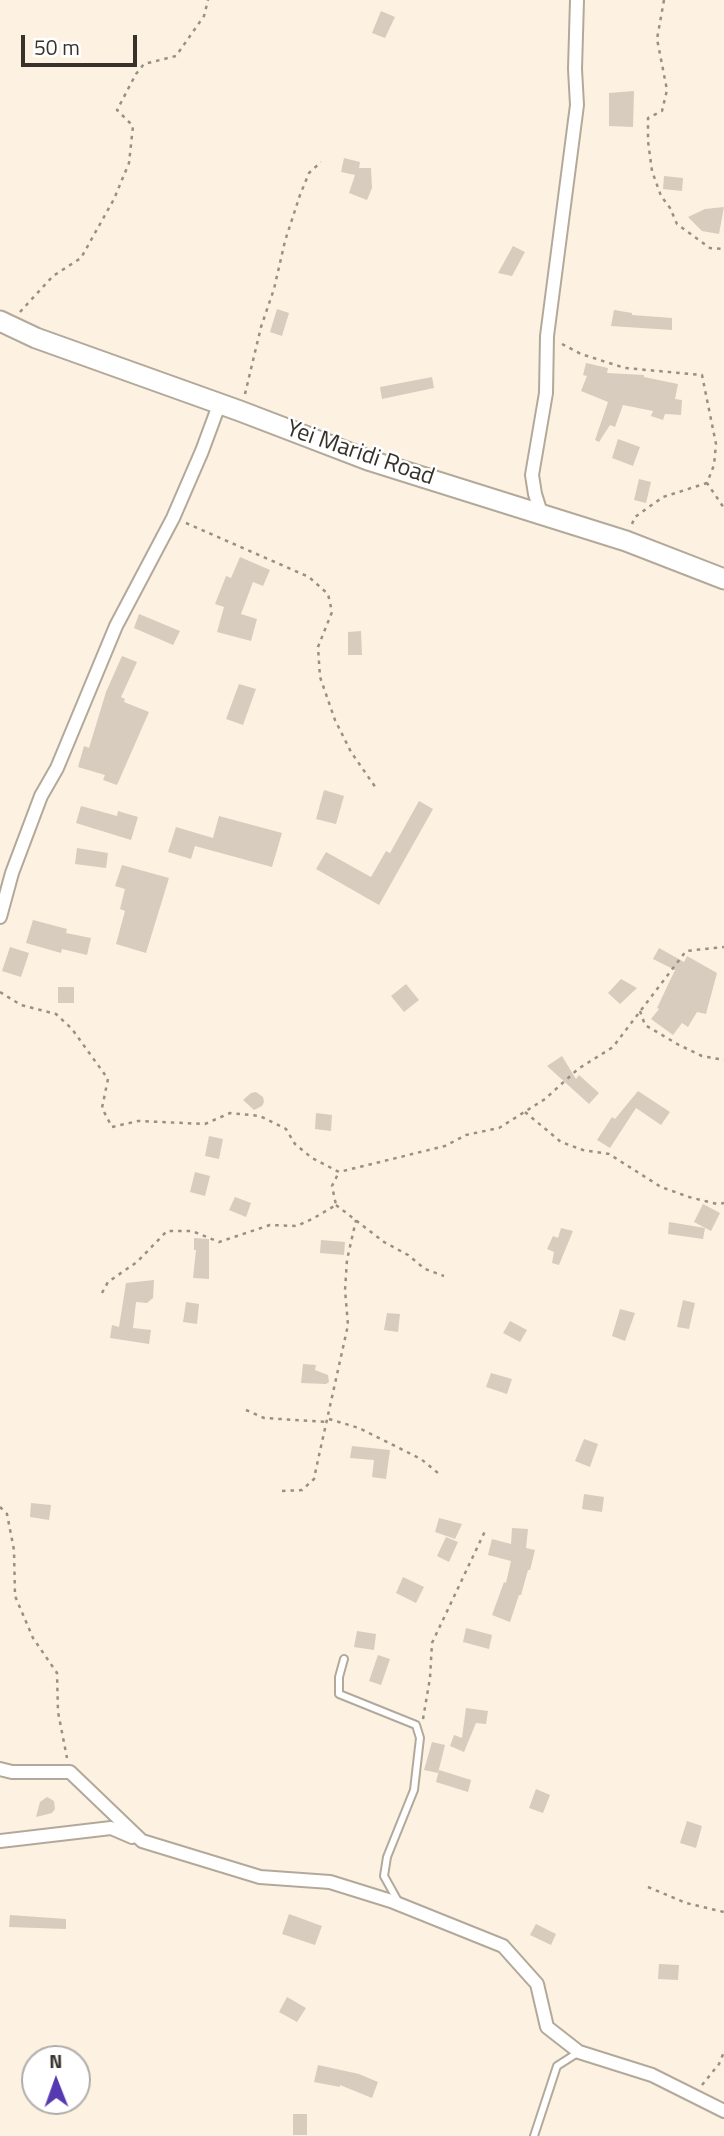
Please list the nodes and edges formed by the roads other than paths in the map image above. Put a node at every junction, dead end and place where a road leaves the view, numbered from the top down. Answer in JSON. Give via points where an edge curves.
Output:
{"nodes":[{"id":1,"x":577,"y":0,"type":"edge"},
{"id":2,"x":4,"y":323,"type":"edge"},
{"id":3,"x":219,"y":405,"type":"junction"},
{"id":4,"x":541,"y":513,"type":"junction"},
{"id":5,"x":724,"y":579,"type":"edge"},
{"id":6,"x":0,"y":917,"type":"edge"},
{"id":7,"x":344,"y":1660,"type":"dead end"},
{"id":8,"x":0,"y":1769,"type":"edge"},
{"id":9,"x":142,"y":1841,"type":"junction"},
{"id":10,"x":0,"y":1842,"type":"edge"},
{"id":11,"x":400,"y":1904,"type":"junction"},
{"id":12,"x":579,"y":2052,"type":"junction"},
{"id":13,"x":724,"y":2111,"type":"edge"},
{"id":14,"x":534,"y":2136,"type":"edge"}],
"edges":[{"from":1,"to":4,"type":"street","via":[[577,104],[533,475]]},
{"from":2,"to":3,"type":"main road","name":"Yei Maridi Road"},
{"from":3,"to":4,"type":"main road","name":"Yei Maridi Road","via":[[368,460]]},
{"from":3,"to":6,"type":"street","via":[[173,518],[116,626],[41,796]]},
{"from":4,"to":5,"type":"main road","name":"Yei Maridi Road"},
{"from":7,"to":11,"type":"lane","via":[[339,1694],[416,1725],[419,1735],[414,1790],[384,1876]]},
{"from":8,"to":9,"type":"street","via":[[70,1772]]},
{"from":9,"to":10,"type":"street","via":[[111,1828]]},
{"from":9,"to":11,"type":"street","via":[[260,1877],[330,1882]]},
{"from":11,"to":12,"type":"street","via":[[503,1946],[537,1984],[547,2027]]},
{"from":12,"to":13,"type":"street","via":[[652,2075]]},
{"from":12,"to":14,"type":"lane","via":[[557,2066]]}]}
